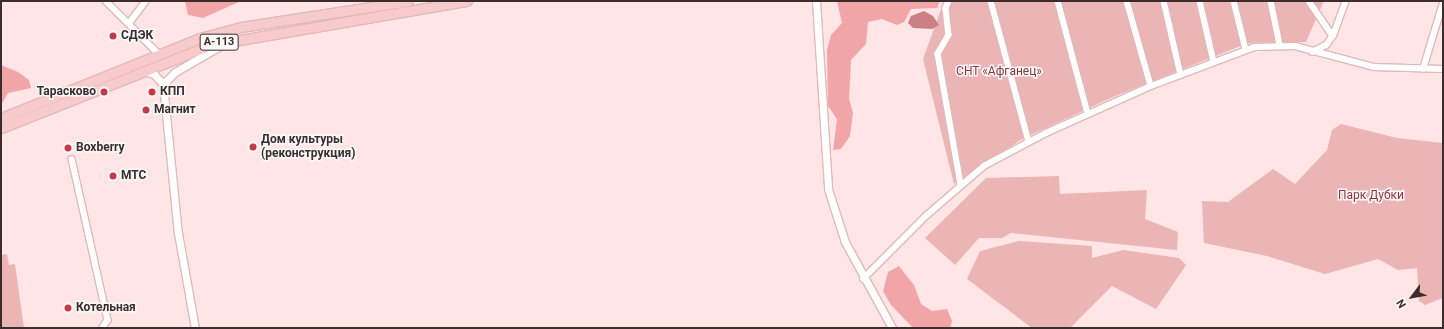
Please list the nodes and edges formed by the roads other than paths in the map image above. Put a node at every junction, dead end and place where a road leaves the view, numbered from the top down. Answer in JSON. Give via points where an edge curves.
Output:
{"nodes":[{"id":1,"x":106,"y":1,"type":"edge"},
{"id":2,"x":146,"y":1,"type":"edge"},
{"id":3,"x":408,"y":1,"type":"edge"},
{"id":4,"x":467,"y":1,"type":"edge"},
{"id":5,"x":816,"y":1,"type":"edge"},
{"id":6,"x":949,"y":1,"type":"edge"},
{"id":7,"x":991,"y":1,"type":"edge"},
{"id":8,"x":1058,"y":1,"type":"edge"},
{"id":9,"x":1127,"y":1,"type":"edge"},
{"id":10,"x":1164,"y":1,"type":"edge"},
{"id":11,"x":1200,"y":1,"type":"edge"},
{"id":12,"x":1234,"y":1,"type":"edge"},
{"id":13,"x":1272,"y":1,"type":"edge"},
{"id":14,"x":1309,"y":1,"type":"edge"},
{"id":15,"x":1346,"y":1,"type":"edge"},
{"id":16,"x":1443,"y":3,"type":"edge"},
{"id":17,"x":130,"y":22,"type":"junction"},
{"id":18,"x":1333,"y":36,"type":"junction"},
{"id":19,"x":234,"y":39,"type":"junction"},
{"id":20,"x":1280,"y":45,"type":"junction"},
{"id":21,"x":1246,"y":50,"type":"junction"},
{"id":22,"x":1313,"y":52,"type":"junction"},
{"id":23,"x":158,"y":54,"type":"junction"},
{"id":24,"x":1214,"y":62,"type":"junction"},
{"id":25,"x":1443,"y":68,"type":"edge"},
{"id":26,"x":1423,"y":69,"type":"junction"},
{"id":27,"x":143,"y":71,"type":"junction"},
{"id":28,"x":1181,"y":75,"type":"junction"},
{"id":29,"x":163,"y":84,"type":"junction"},
{"id":30,"x":1150,"y":86,"type":"junction"},
{"id":31,"x":1088,"y":114,"type":"junction"},
{"id":32,"x":1,"y":118,"type":"edge"},
{"id":33,"x":1,"y":128,"type":"edge"},
{"id":34,"x":1029,"y":142,"type":"junction"},
{"id":35,"x":72,"y":159,"type":"dead end"},
{"id":36,"x":961,"y":185,"type":"junction"},
{"id":37,"x":863,"y":279,"type":"junction"},
{"id":38,"x":103,"y":328,"type":"edge"},
{"id":39,"x":195,"y":328,"type":"edge"},
{"id":40,"x":892,"y":328,"type":"edge"}],
"edges":[{"from":1,"to":17,"type":"street"},
{"from":2,"to":17,"type":"street"},
{"from":3,"to":23,"type":"highway","number":"А-113","via":[[227,31]]},
{"from":4,"to":19,"type":"highway","number":"А-113"},
{"from":5,"to":37,"type":"street","via":[[826,176],[839,228]]},
{"from":6,"to":36,"type":"street","via":[[946,8],[949,35],[938,54]]},
{"from":7,"to":34,"type":"street"},
{"from":8,"to":31,"type":"street"},
{"from":9,"to":30,"type":"street"},
{"from":10,"to":28,"type":"street"},
{"from":11,"to":24,"type":"street"},
{"from":12,"to":21,"type":"street"},
{"from":13,"to":20,"type":"street"},
{"from":14,"to":18,"type":"street"},
{"from":15,"to":18,"type":"street"},
{"from":16,"to":26,"type":"street"},
{"from":17,"to":23,"type":"street"},
{"from":18,"to":22,"type":"street","via":[[1327,45]]},
{"from":19,"to":27,"type":"highway","number":"А-113"},
{"from":19,"to":29,"type":"street","via":[[175,72]]},
{"from":20,"to":21,"type":"street"},
{"from":20,"to":22,"type":"street"},
{"from":21,"to":24,"type":"street"},
{"from":22,"to":26,"type":"street","via":[[1374,67]]},
{"from":23,"to":32,"type":"highway","number":"А-113"},
{"from":24,"to":28,"type":"street"},
{"from":25,"to":26,"type":"street"},
{"from":27,"to":29,"type":"street","via":[[154,74]]},
{"from":27,"to":33,"type":"highway","number":"А-113"},
{"from":28,"to":30,"type":"street"},
{"from":29,"to":39,"type":"street","via":[[178,233]]},
{"from":30,"to":31,"type":"street"},
{"from":31,"to":34,"type":"street"},
{"from":34,"to":36,"type":"street","via":[[984,166]]},
{"from":35,"to":38,"type":"street","via":[[108,320]]},
{"from":36,"to":37,"type":"street","via":[[926,215]]},
{"from":37,"to":40,"type":"street"}]}
